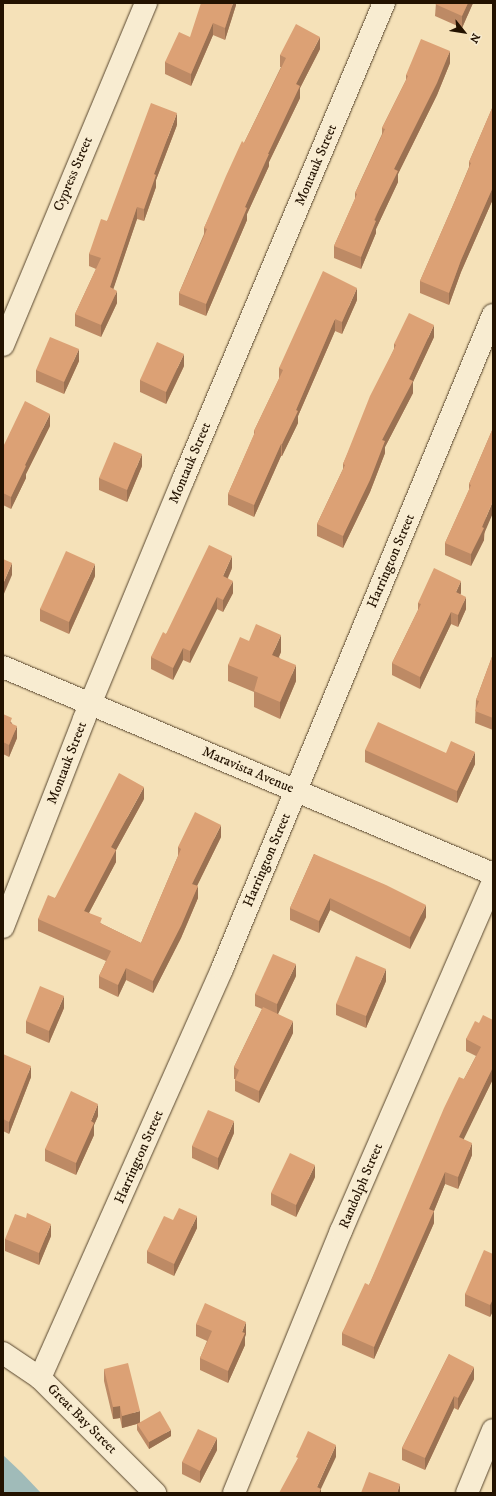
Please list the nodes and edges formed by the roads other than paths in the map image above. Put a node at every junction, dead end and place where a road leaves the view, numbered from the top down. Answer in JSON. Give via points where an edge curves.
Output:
{"nodes":[{"id":1,"x":146,"y":3,"type":"edge"},
{"id":2,"x":384,"y":3,"type":"edge"},
{"id":3,"x":493,"y":315,"type":"edge"},
{"id":4,"x":3,"y":345,"type":"edge"},
{"id":5,"x":3,"y":667,"type":"edge"},
{"id":6,"x":91,"y":704,"type":"junction"},
{"id":7,"x":296,"y":790,"type":"junction"},
{"id":8,"x":493,"y":874,"type":"edge"},
{"id":9,"x":493,"y":882,"type":"edge"},
{"id":10,"x":3,"y":927,"type":"edge"},
{"id":11,"x":3,"y":1353,"type":"edge"},
{"id":12,"x":40,"y":1378,"type":"junction"},
{"id":13,"x":493,"y":1430,"type":"edge"},
{"id":14,"x":155,"y":1493,"type":"edge"},
{"id":15,"x":234,"y":1493,"type":"edge"},
{"id":16,"x":467,"y":1493,"type":"edge"}],
"edges":[{"from":1,"to":4,"type":"street","name":"Cypress Street"},
{"from":2,"to":6,"type":"street","name":"Montauk Street"},
{"from":3,"to":7,"type":"street","name":"Harrington Street"},
{"from":5,"to":6,"type":"street","name":"Maravista Avenue"},
{"from":6,"to":7,"type":"street","name":"Maravista Avenue"},
{"from":6,"to":10,"type":"street","name":"Montauk Street"},
{"from":7,"to":8,"type":"street","name":"Maravista Avenue"},
{"from":7,"to":12,"type":"street","name":"Harrington Street","via":[[215,983]]},
{"from":9,"to":15,"type":"street","name":"Randolph Street","via":[[341,1231]]},
{"from":11,"to":12,"type":"street","name":"Great Bay Street"},
{"from":12,"to":14,"type":"street","name":"Great Bay Street"},
{"from":13,"to":16,"type":"street"}]}
